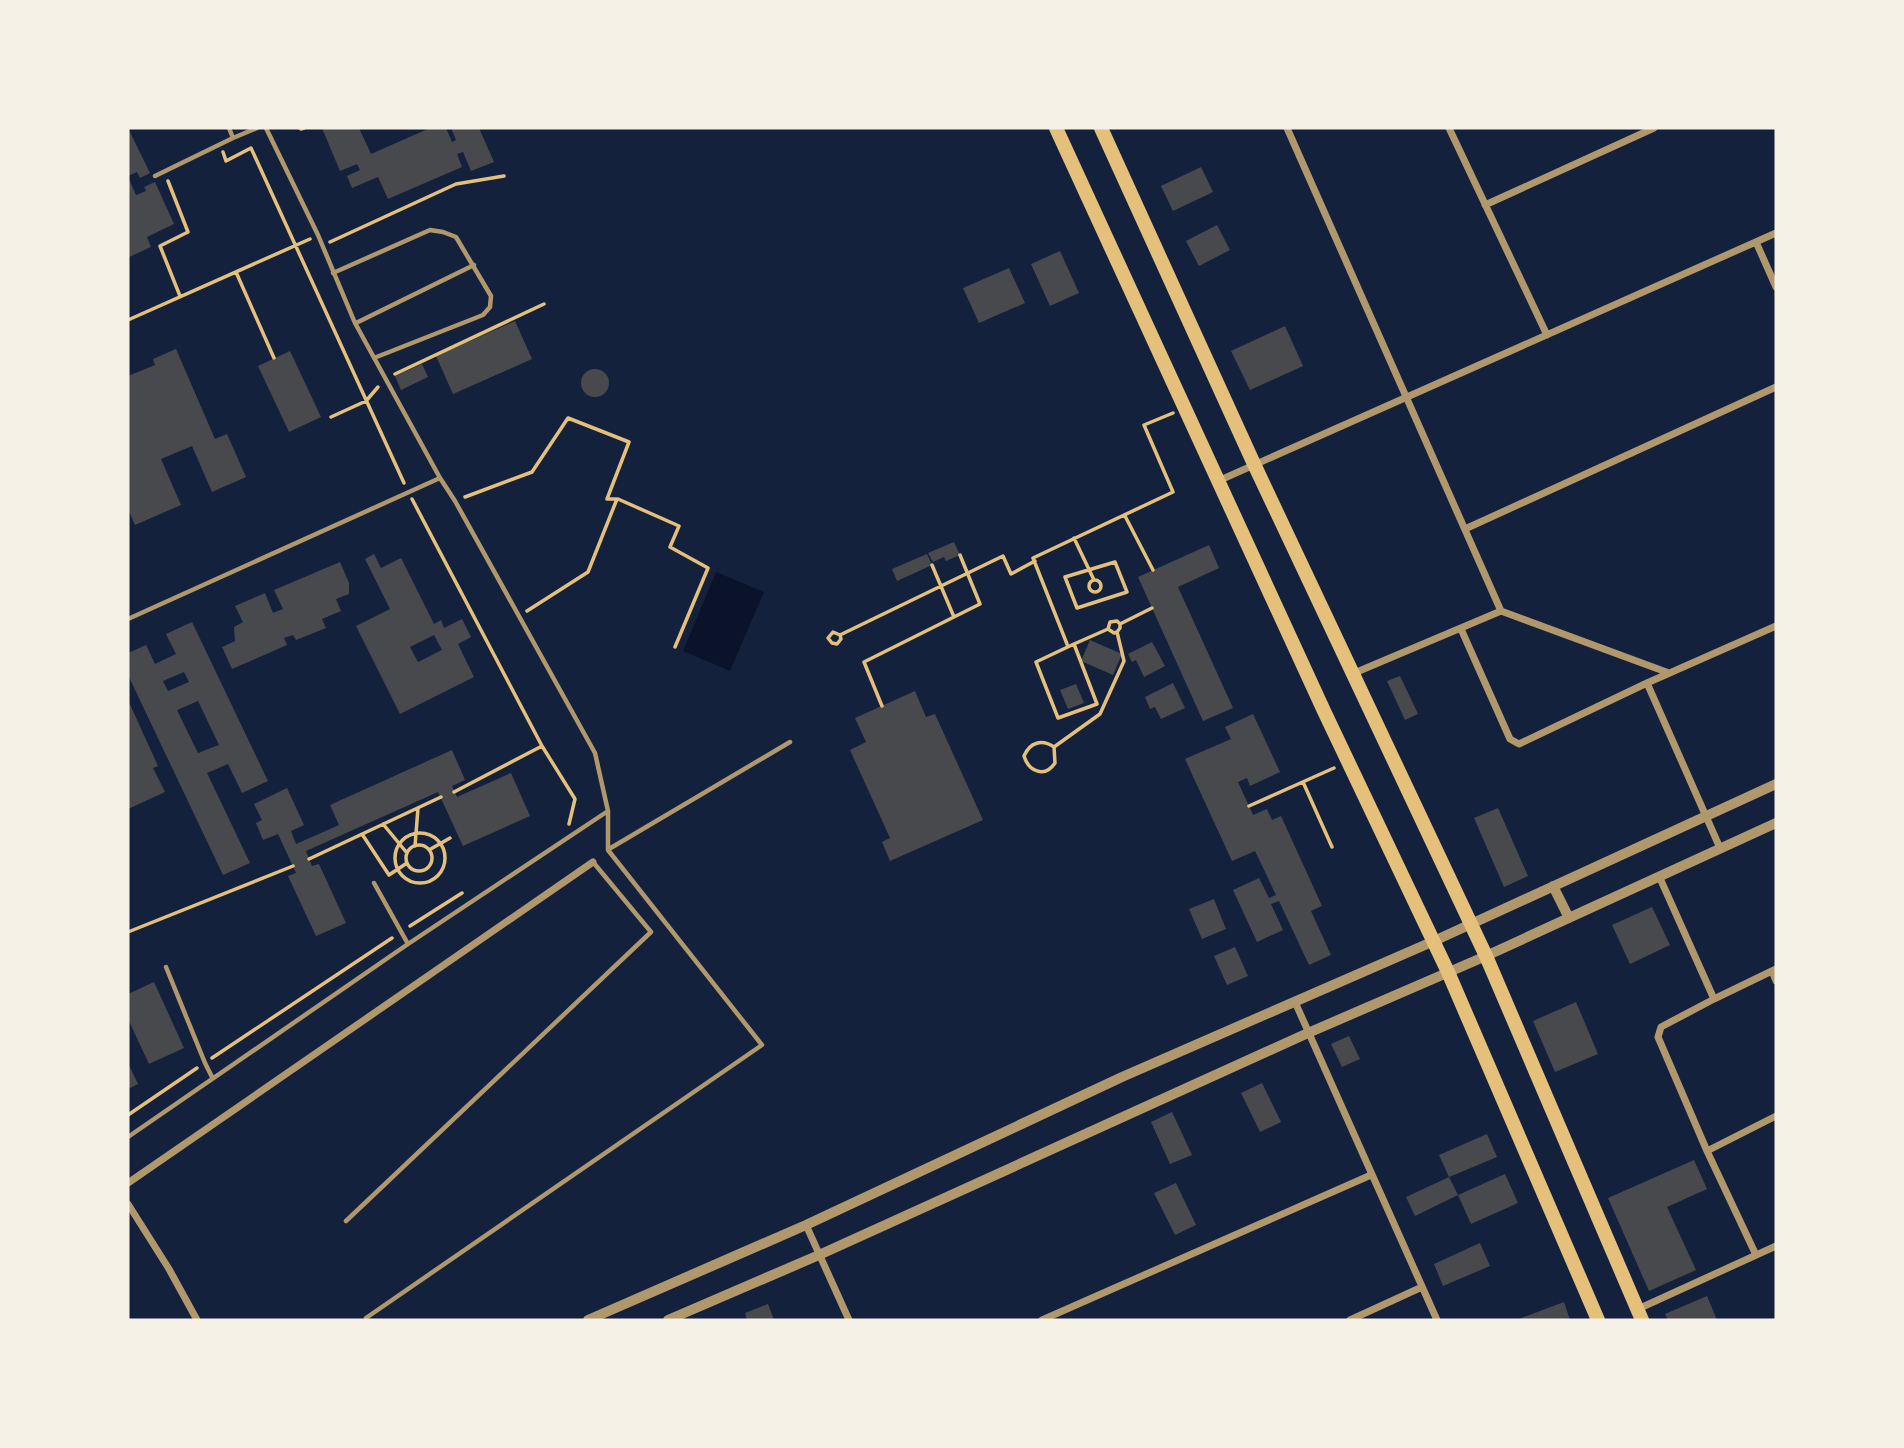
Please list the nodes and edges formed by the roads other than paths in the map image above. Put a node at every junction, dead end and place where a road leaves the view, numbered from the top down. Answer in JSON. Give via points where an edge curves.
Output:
{"nodes":[{"id":1,"x":229,"y":128,"type":"edge"},
{"id":2,"x":257,"y":128,"type":"edge"},
{"id":3,"x":266,"y":128,"type":"edge"},
{"id":4,"x":1056,"y":128,"type":"edge"},
{"id":5,"x":1101,"y":128,"type":"edge"},
{"id":6,"x":1287,"y":128,"type":"edge"},
{"id":7,"x":1449,"y":128,"type":"edge"},
{"id":8,"x":1654,"y":128,"type":"edge"},
{"id":9,"x":233,"y":138,"type":"junction"},
{"id":10,"x":155,"y":176,"type":"dead end"},
{"id":11,"x":1485,"y":205,"type":"junction"},
{"id":12,"x":1776,"y":233,"type":"edge"},
{"id":13,"x":1756,"y":242,"type":"junction"},
{"id":14,"x":474,"y":264,"type":"junction"},
{"id":15,"x":333,"y":273,"type":"junction"},
{"id":16,"x":1776,"y":287,"type":"edge"},
{"id":17,"x":355,"y":323,"type":"junction"},
{"id":18,"x":1547,"y":335,"type":"junction"},
{"id":19,"x":373,"y":358,"type":"junction"},
{"id":20,"x":1776,"y":387,"type":"edge"},
{"id":21,"x":1406,"y":397,"type":"junction"},
{"id":22,"x":1254,"y":464,"type":"junction"},
{"id":23,"x":440,"y":478,"type":"junction"},
{"id":24,"x":1218,"y":481,"type":"junction"},
{"id":25,"x":1465,"y":529,"type":"junction"},
{"id":26,"x":1501,"y":611,"type":"junction"},
{"id":27,"x":128,"y":618,"type":"edge"},
{"id":28,"x":1776,"y":626,"type":"edge"},
{"id":29,"x":1461,"y":629,"type":"junction"},
{"id":30,"x":1669,"y":673,"type":"junction"},
{"id":31,"x":1352,"y":674,"type":"junction"},
{"id":32,"x":1647,"y":683,"type":"junction"},
{"id":33,"x":790,"y":742,"type":"dead end"},
{"id":34,"x":1776,"y":784,"type":"edge"},
{"id":35,"x":607,"y":811,"type":"junction"},
{"id":36,"x":1707,"y":815,"type":"junction"},
{"id":37,"x":1776,"y":823,"type":"edge"},
{"id":38,"x":1720,"y":848,"type":"junction"},
{"id":39,"x":608,"y":850,"type":"junction"},
{"id":40,"x":593,"y":862,"type":"joint"},
{"id":41,"x":1659,"y":876,"type":"junction"},
{"id":42,"x":374,"y":883,"type":"dead end"},
{"id":43,"x":1553,"y":886,"type":"junction"},
{"id":44,"x":1569,"y":918,"type":"junction"},
{"id":45,"x":1471,"y":924,"type":"junction"},
{"id":46,"x":1434,"y":941,"type":"junction"},
{"id":47,"x":408,"y":944,"type":"junction"},
{"id":48,"x":1486,"y":956,"type":"junction"},
{"id":49,"x":166,"y":967,"type":"dead end"},
{"id":50,"x":1774,"y":970,"type":"edge"},
{"id":51,"x":1448,"y":972,"type":"junction"},
{"id":52,"x":1776,"y":981,"type":"edge"},
{"id":53,"x":1714,"y":999,"type":"junction"},
{"id":54,"x":1295,"y":1002,"type":"junction"},
{"id":55,"x":1308,"y":1033,"type":"junction"},
{"id":56,"x":212,"y":1077,"type":"junction"},
{"id":57,"x":1776,"y":1116,"type":"edge"},
{"id":58,"x":128,"y":1137,"type":"edge"},
{"id":59,"x":1707,"y":1151,"type":"junction"},
{"id":60,"x":1371,"y":1175,"type":"junction"},
{"id":61,"x":128,"y":1183,"type":"edge"},
{"id":62,"x":128,"y":1204,"type":"edge"},
{"id":63,"x":346,"y":1221,"type":"dead end"},
{"id":64,"x":806,"y":1225,"type":"junction"},
{"id":65,"x":1776,"y":1246,"type":"edge"},
{"id":66,"x":819,"y":1255,"type":"junction"},
{"id":67,"x":1756,"y":1255,"type":"junction"},
{"id":68,"x":1422,"y":1287,"type":"junction"},
{"id":69,"x":1640,"y":1315,"type":"edge"},
{"id":70,"x":366,"y":1318,"type":"dead end"},
{"id":71,"x":197,"y":1320,"type":"edge"},
{"id":72,"x":588,"y":1320,"type":"edge"},
{"id":73,"x":668,"y":1320,"type":"edge"},
{"id":74,"x":849,"y":1320,"type":"edge"},
{"id":75,"x":1042,"y":1320,"type":"edge"},
{"id":76,"x":1350,"y":1320,"type":"edge"},
{"id":77,"x":1437,"y":1320,"type":"edge"},
{"id":78,"x":1598,"y":1320,"type":"edge"}],
"edges":[{"from":1,"to":9,"type":"lane"},
{"from":2,"to":9,"type":"lane"},
{"from":3,"to":15,"type":"lane"},
{"from":4,"to":24,"type":"main road"},
{"from":5,"to":22,"type":"main road"},
{"from":6,"to":21,"type":"street"},
{"from":7,"to":11,"type":"street"},
{"from":8,"to":11,"type":"street"},
{"from":9,"to":10,"type":"lane"},
{"from":11,"to":18,"type":"street"},
{"from":12,"to":13,"type":"street"},
{"from":13,"to":16,"type":"street"},
{"from":13,"to":18,"type":"street"},
{"from":14,"to":15,"type":"lane","via":[[456,237],[430,230]]},
{"from":14,"to":17,"type":"lane"},
{"from":14,"to":19,"type":"lane","via":[[491,296],[483,315]]},
{"from":15,"to":17,"type":"lane"},
{"from":17,"to":19,"type":"lane"},
{"from":18,"to":21,"type":"street"},
{"from":19,"to":23,"type":"lane"},
{"from":20,"to":25,"type":"street"},
{"from":21,"to":22,"type":"street"},
{"from":21,"to":25,"type":"street"},
{"from":22,"to":24,"type":"street"},
{"from":22,"to":31,"type":"main road"},
{"from":23,"to":27,"type":"lane"},
{"from":23,"to":35,"type":"lane","via":[[595,753]]},
{"from":24,"to":46,"type":"main road"},
{"from":25,"to":26,"type":"street"},
{"from":26,"to":29,"type":"street"},
{"from":26,"to":30,"type":"street"},
{"from":28,"to":30,"type":"street"},
{"from":29,"to":31,"type":"street"},
{"from":29,"to":32,"type":"street","via":[[1510,739],[1519,744]]},
{"from":30,"to":32,"type":"street"},
{"from":31,"to":45,"type":"main road"},
{"from":32,"to":36,"type":"street"},
{"from":33,"to":39,"type":"lane"},
{"from":34,"to":36,"type":"street"},
{"from":35,"to":39,"type":"lane"},
{"from":35,"to":47,"type":"lane"},
{"from":36,"to":38,"type":"street"},
{"from":36,"to":43,"type":"street"},
{"from":37,"to":38,"type":"street"},
{"from":38,"to":41,"type":"street"},
{"from":39,"to":70,"type":"lane","via":[[762,1045]]},
{"from":40,"to":61,"type":"street"},
{"from":40,"to":63,"type":"lane","via":[[651,933]]},
{"from":41,"to":44,"type":"street"},
{"from":41,"to":53,"type":"street"},
{"from":42,"to":47,"type":"lane"},
{"from":43,"to":44,"type":"street"},
{"from":43,"to":45,"type":"street"},
{"from":44,"to":48,"type":"street"},
{"from":45,"to":46,"type":"street"},
{"from":45,"to":48,"type":"main road"},
{"from":46,"to":51,"type":"main road"},
{"from":46,"to":54,"type":"street"},
{"from":47,"to":56,"type":"lane"},
{"from":48,"to":51,"type":"street"},
{"from":48,"to":69,"type":"main road"},
{"from":49,"to":56,"type":"lane"},
{"from":50,"to":52,"type":"street"},
{"from":50,"to":53,"type":"street"},
{"from":51,"to":55,"type":"street"},
{"from":51,"to":78,"type":"main road"},
{"from":53,"to":59,"type":"street","via":[[1661,1027],[1658,1037]]},
{"from":54,"to":55,"type":"street"},
{"from":54,"to":64,"type":"street","via":[[1122,1077]]},
{"from":55,"to":60,"type":"street"},
{"from":55,"to":66,"type":"street"},
{"from":56,"to":58,"type":"lane"},
{"from":57,"to":59,"type":"street"},
{"from":59,"to":67,"type":"street"},
{"from":60,"to":68,"type":"street"},
{"from":60,"to":75,"type":"street"},
{"from":62,"to":71,"type":"street"},
{"from":64,"to":66,"type":"street"},
{"from":64,"to":72,"type":"street"},
{"from":65,"to":67,"type":"street"},
{"from":66,"to":73,"type":"street"},
{"from":66,"to":74,"type":"street"},
{"from":67,"to":69,"type":"street"},
{"from":68,"to":76,"type":"street"},
{"from":68,"to":77,"type":"street"}]}
